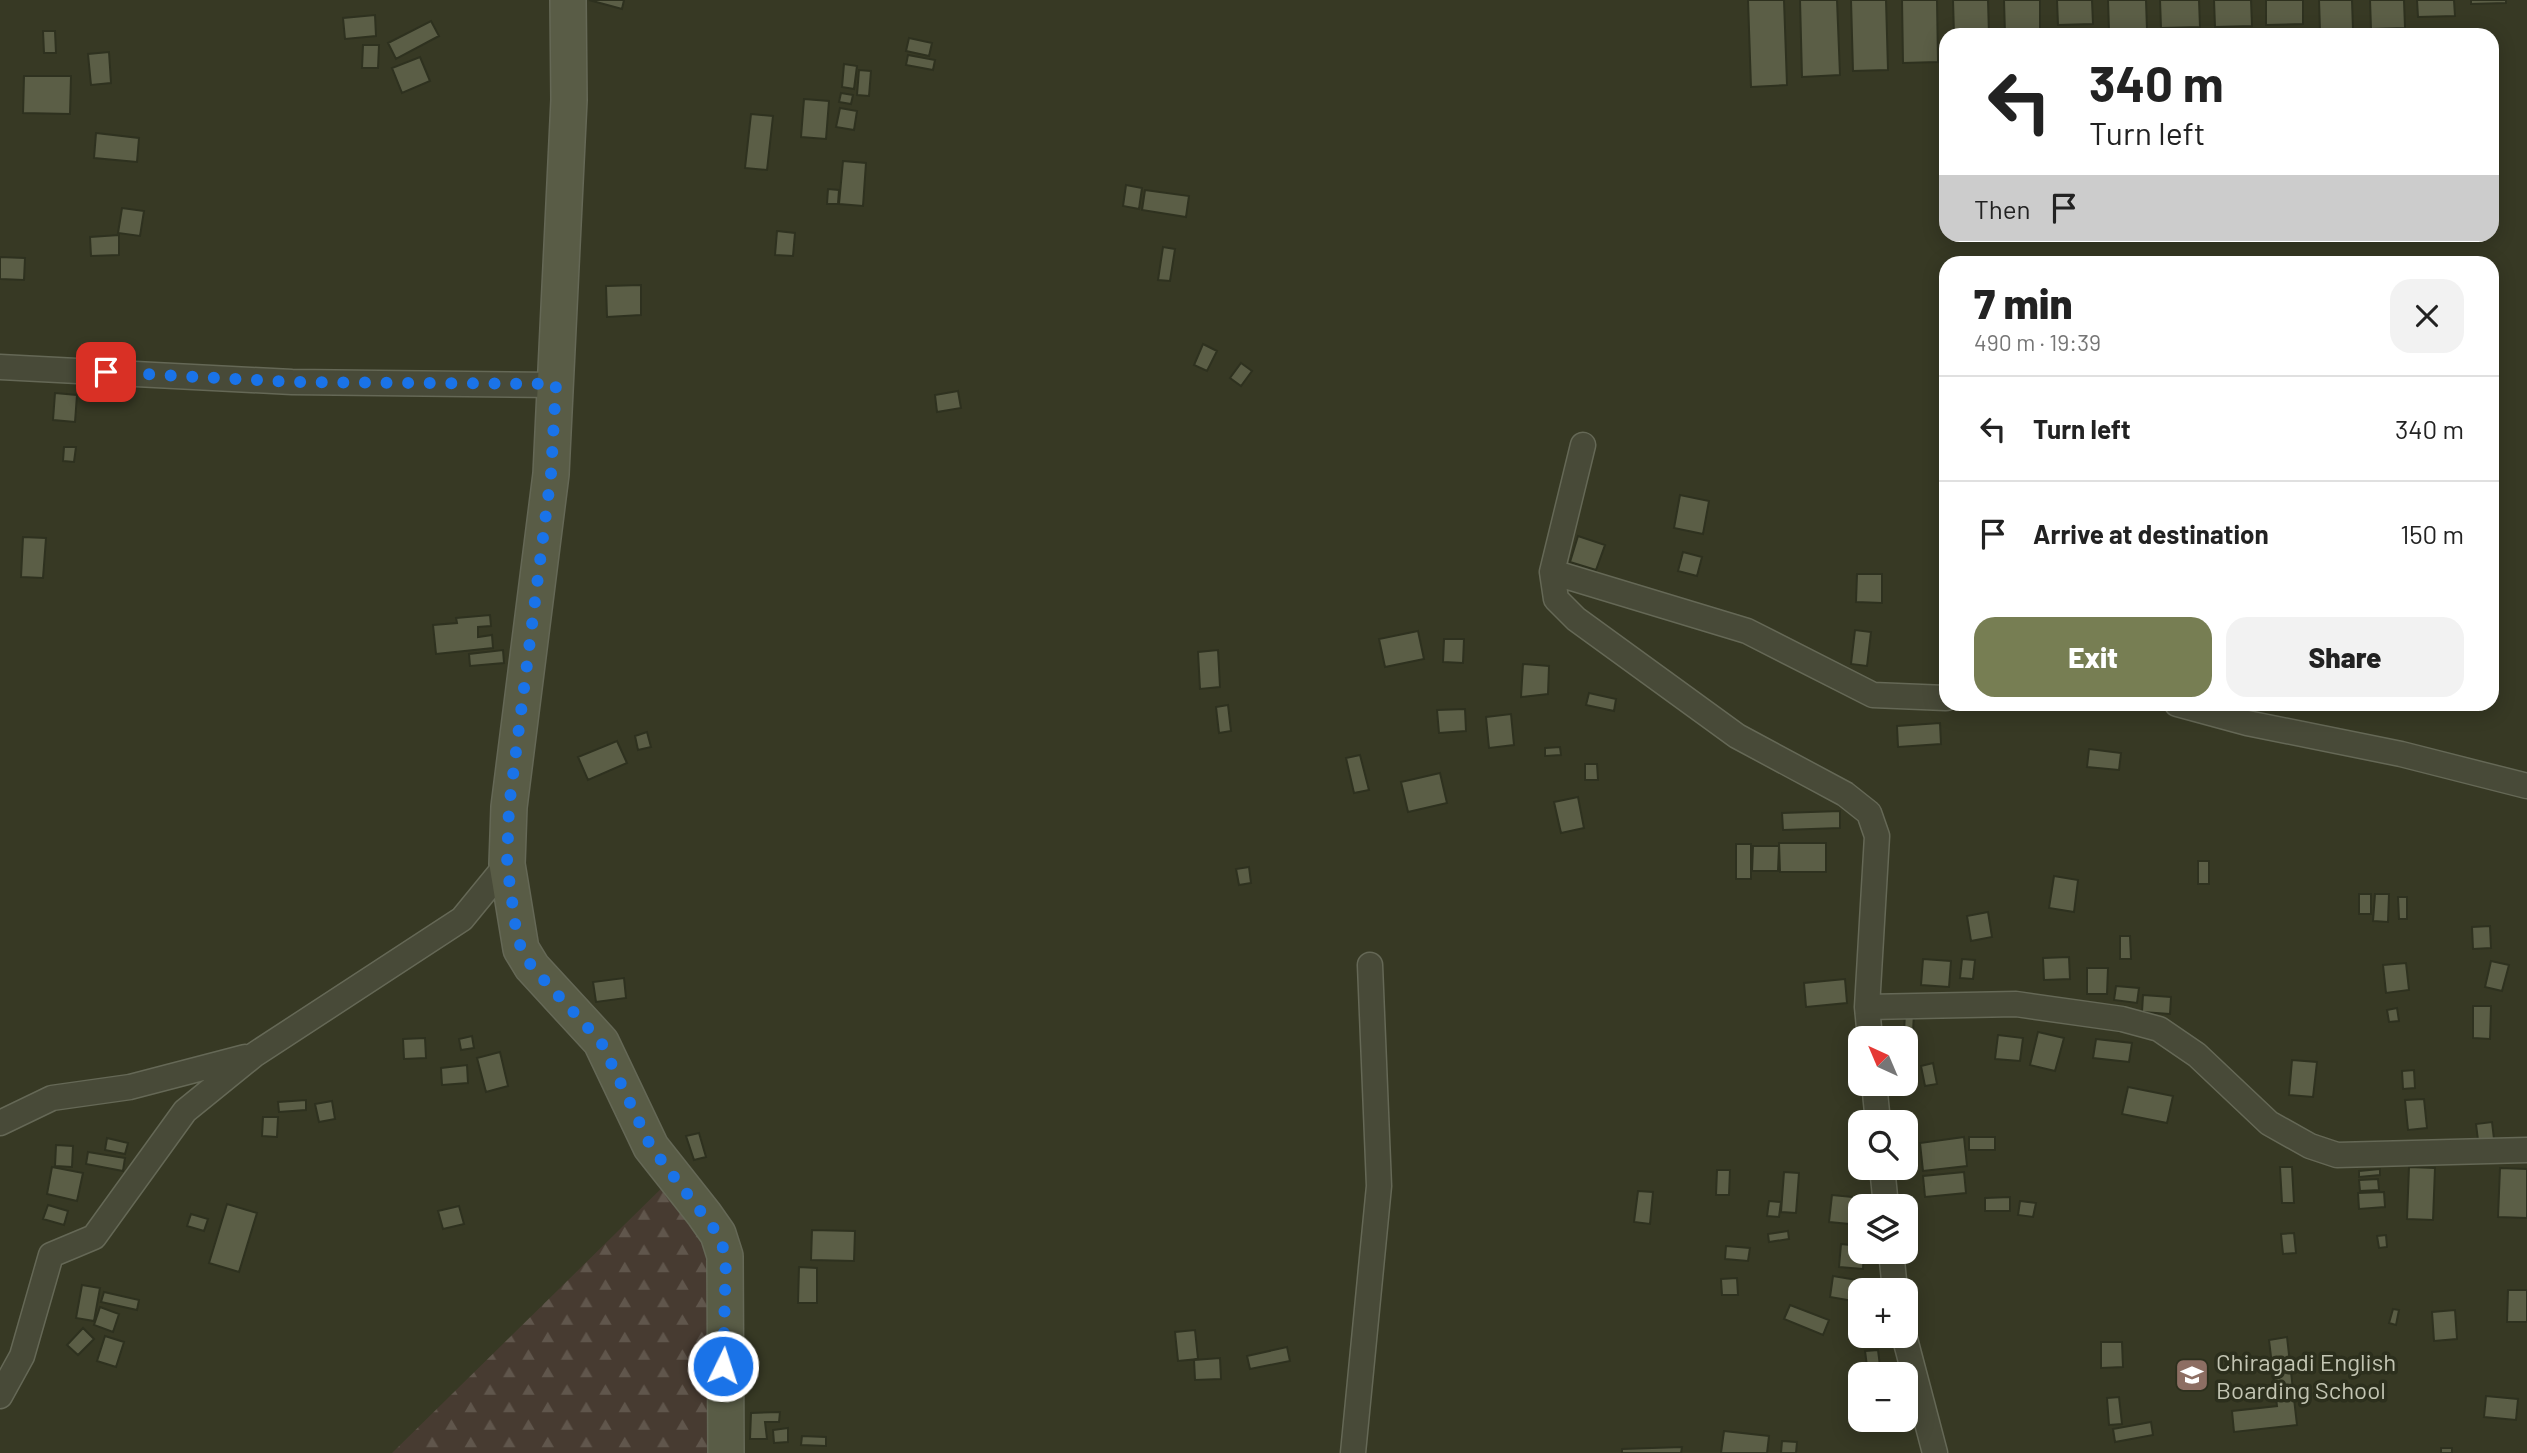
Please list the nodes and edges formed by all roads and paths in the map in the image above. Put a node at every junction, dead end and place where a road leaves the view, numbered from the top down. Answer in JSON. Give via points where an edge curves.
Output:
{"nodes":[{"id":1,"x":568,"y":0,"type":"edge"},
{"id":2,"x":0,"y":367,"type":"edge"},
{"id":3,"x":556,"y":384,"type":"junction"},
{"id":4,"x":1583,"y":445,"type":"dead end"},
{"id":5,"x":1552,"y":572,"type":"junction"},
{"id":6,"x":1939,"y":698,"type":"edge"},
{"id":7,"x":2203,"y":711,"type":"edge"},
{"id":8,"x":2527,"y":786,"type":"edge"},
{"id":9,"x":507,"y":864,"type":"junction"},
{"id":10,"x":1370,"y":965,"type":"dead end"},
{"id":11,"x":1867,"y":1007,"type":"junction"},
{"id":12,"x":1869,"y":1026,"type":"edge"},
{"id":13,"x":254,"y":1055,"type":"junction"},
{"id":14,"x":0,"y":1124,"type":"edge"},
{"id":15,"x":2527,"y":1150,"type":"edge"},
{"id":16,"x":1907,"y":1348,"type":"edge"},
{"id":17,"x":0,"y":1396,"type":"edge"},
{"id":18,"x":726,"y":1453,"type":"edge"},
{"id":19,"x":1353,"y":1453,"type":"edge"},
{"id":20,"x":1935,"y":1453,"type":"edge"}],
"edges":[{"from":1,"to":3,"type":"main road","via":[[569,100]]},
{"from":2,"to":3,"type":"street","via":[[292,382]]},
{"from":3,"to":9,"type":"main road","via":[[551,474],[509,807]]},
{"from":4,"to":5,"type":"street"},
{"from":5,"to":6,"type":"street","via":[[1747,631],[1873,695]]},
{"from":5,"to":11,"type":"street","via":[[1556,600],[1576,619],[1737,736],[1845,794],[1869,813],[1877,836]]},
{"from":7,"to":8,"type":"street"},
{"from":9,"to":13,"type":"street","via":[[462,919]]},
{"from":9,"to":18,"type":"main road","via":[[521,948],[532,967],[601,1042],[651,1147],[718,1234],[726,1256]]},
{"from":10,"to":19,"type":"street","via":[[1379,1186]]},
{"from":11,"to":12,"type":"street"},
{"from":11,"to":15,"type":"street","via":[[2015,1004],[2122,1019],[2159,1029],[2197,1055],[2269,1123],[2337,1155]]},
{"from":13,"to":14,"type":"street","via":[[130,1087],[52,1098]]},
{"from":13,"to":17,"type":"street","via":[[185,1111],[94,1237],[51,1255],[22,1356]]},
{"from":16,"to":20,"type":"street"}]}
